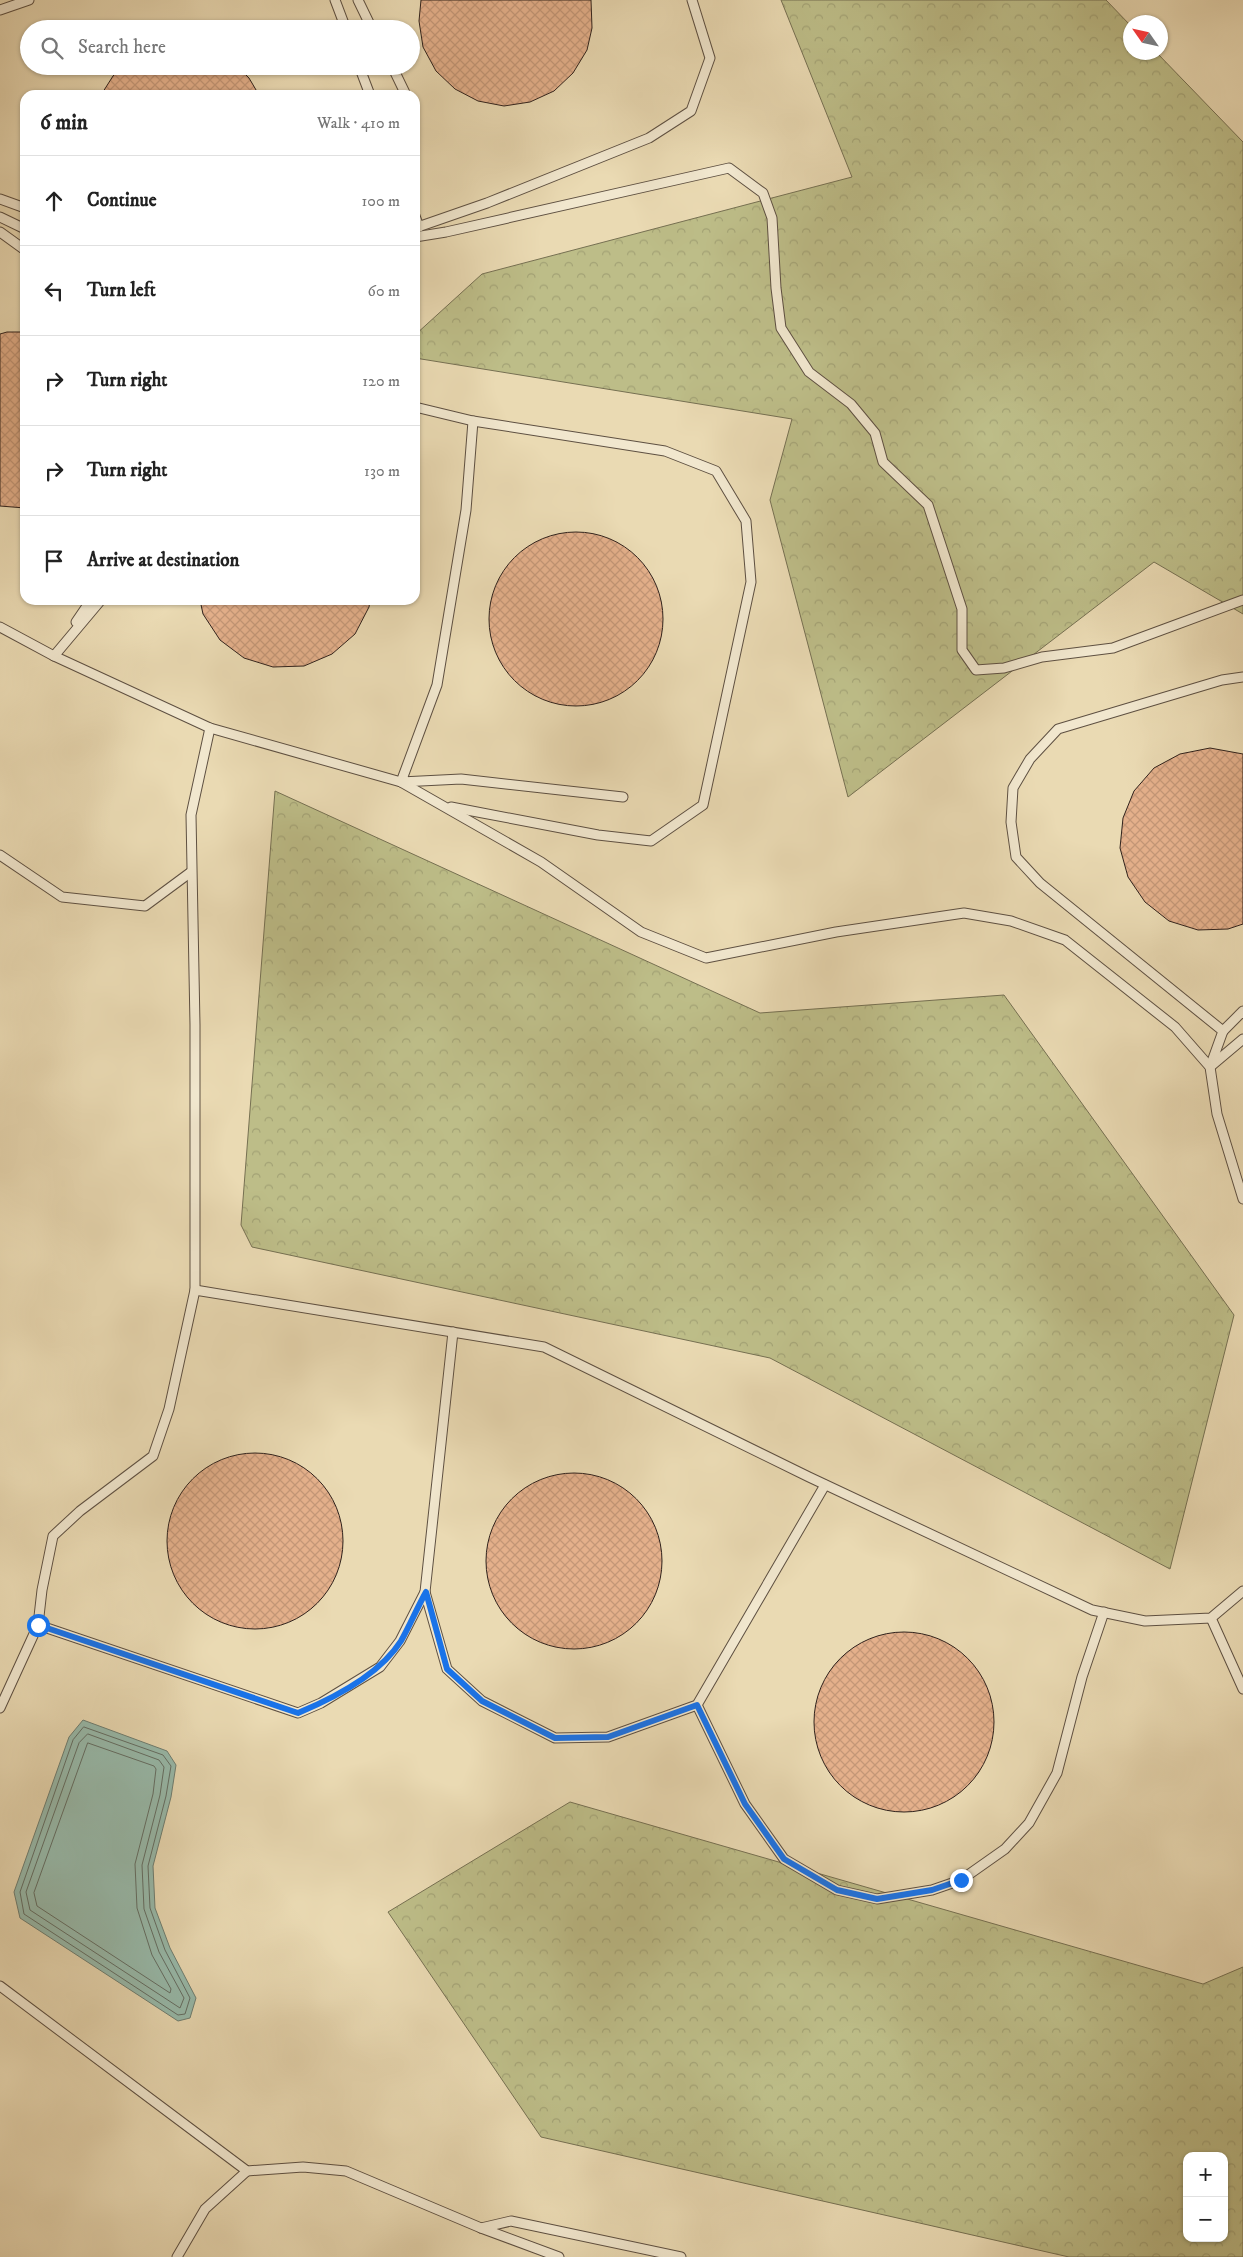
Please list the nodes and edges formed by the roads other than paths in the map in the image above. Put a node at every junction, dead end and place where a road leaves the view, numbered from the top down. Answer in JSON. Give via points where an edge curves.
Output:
{"nodes":[{"id":1,"x":29,"y":0,"type":"edge"},
{"id":2,"x":335,"y":0,"type":"edge"},
{"id":3,"x":358,"y":0,"type":"edge"},
{"id":4,"x":692,"y":0,"type":"edge"},
{"id":5,"x":0,"y":10,"type":"edge"},
{"id":6,"x":343,"y":20,"type":"edge"},
{"id":7,"x":368,"y":20,"type":"edge"},
{"id":8,"x":363,"y":75,"type":"edge"},
{"id":9,"x":396,"y":75,"type":"edge"},
{"id":10,"x":368,"y":90,"type":"edge"},
{"id":11,"x":404,"y":90,"type":"edge"},
{"id":12,"x":0,"y":199,"type":"edge"},
{"id":13,"x":20,"y":206,"type":"edge"},
{"id":14,"x":0,"y":217,"type":"edge"},
{"id":15,"x":420,"y":226,"type":"edge"},
{"id":16,"x":20,"y":227,"type":"edge"},
{"id":17,"x":0,"y":232,"type":"edge"},
{"id":18,"x":420,"y":236,"type":"edge"},
{"id":19,"x":20,"y":246,"type":"edge"},
{"id":20,"x":420,"y":408,"type":"edge"},
{"id":21,"x":473,"y":421,"type":"junction"},
{"id":22,"x":1243,"y":600,"type":"edge"},
{"id":23,"x":87,"y":605,"type":"edge"},
{"id":24,"x":97,"y":605,"type":"edge"},
{"id":25,"x":0,"y":627,"type":"edge"},
{"id":26,"x":54,"y":656,"type":"junction"},
{"id":27,"x":1243,"y":677,"type":"edge"},
{"id":28,"x":210,"y":728,"type":"junction"},
{"id":29,"x":401,"y":782,"type":"junction"},
{"id":30,"x":623,"y":796,"type":"dead end"},
{"id":31,"x":442,"y":805,"type":"junction"},
{"id":32,"x":0,"y":855,"type":"edge"},
{"id":33,"x":191,"y":872,"type":"junction"},
{"id":34,"x":1243,"y":1011,"type":"edge"},
{"id":35,"x":1224,"y":1031,"type":"junction"},
{"id":36,"x":1243,"y":1039,"type":"edge"},
{"id":37,"x":1210,"y":1067,"type":"junction"},
{"id":38,"x":1243,"y":1198,"type":"edge"},
{"id":39,"x":196,"y":1290,"type":"junction"},
{"id":40,"x":453,"y":1332,"type":"junction"},
{"id":41,"x":825,"y":1485,"type":"junction"},
{"id":42,"x":1243,"y":1591,"type":"edge"},
{"id":43,"x":426,"y":1592,"type":"junction"},
{"id":44,"x":1104,"y":1612,"type":"junction"},
{"id":45,"x":1211,"y":1618,"type":"junction"},
{"id":46,"x":38,"y":1625,"type":"junction"},
{"id":47,"x":1243,"y":1689,"type":"edge"},
{"id":48,"x":697,"y":1705,"type":"junction"},
{"id":49,"x":0,"y":1708,"type":"edge"},
{"id":50,"x":0,"y":1986,"type":"edge"},
{"id":51,"x":247,"y":2171,"type":"junction"},
{"id":52,"x":481,"y":2228,"type":"junction"},
{"id":53,"x":177,"y":2257,"type":"edge"},
{"id":54,"x":560,"y":2257,"type":"edge"},
{"id":55,"x":681,"y":2257,"type":"edge"}],
"edges":[{"from":1,"to":5,"type":"lane"},
{"from":2,"to":6,"type":"lane"},
{"from":3,"to":7,"type":"lane"},
{"from":4,"to":15,"type":"lane","via":[[710,58],[691,111],[649,138],[487,203]]},
{"from":8,"to":10,"type":"lane"},
{"from":9,"to":11,"type":"lane"},
{"from":12,"to":13,"type":"lane"},
{"from":14,"to":16,"type":"lane"},
{"from":17,"to":19,"type":"lane"},
{"from":18,"to":22,"type":"lane","via":[[729,168],[762,193],[772,218],[781,328],[808,372],[850,404],[875,433],[882,462],[928,505],[962,609],[962,650],[976,670],[1113,648]]},
{"from":20,"to":21,"type":"lane"},
{"from":21,"to":29,"type":"lane","via":[[466,510],[437,685]]},
{"from":21,"to":31,"type":"lane","via":[[665,451],[716,471],[746,521],[752,582],[703,805],[651,841],[598,835]]},
{"from":23,"to":26,"type":"lane"},
{"from":24,"to":26,"type":"lane"},
{"from":25,"to":26,"type":"lane"},
{"from":26,"to":28,"type":"lane"},
{"from":27,"to":35,"type":"lane","via":[[1222,680],[1058,729],[1030,759],[1013,788],[1016,857],[1040,883]]},
{"from":28,"to":29,"type":"lane"},
{"from":28,"to":33,"type":"lane","via":[[191,815]]},
{"from":29,"to":30,"type":"lane","via":[[461,779]]},
{"from":29,"to":31,"type":"lane"},
{"from":31,"to":37,"type":"lane","via":[[541,862],[641,932],[706,958],[836,932],[964,913],[1012,921],[1064,940],[1175,1028]]},
{"from":32,"to":33,"type":"lane","via":[[62,897],[109,903],[145,906]]},
{"from":33,"to":39,"type":"lane"},
{"from":34,"to":35,"type":"lane"},
{"from":35,"to":37,"type":"lane"},
{"from":36,"to":37,"type":"lane"},
{"from":37,"to":38,"type":"lane","via":[[1218,1114]]},
{"from":39,"to":40,"type":"lane"},
{"from":39,"to":46,"type":"lane","via":[[169,1409],[153,1456],[80,1511],[54,1536]]},
{"from":40,"to":41,"type":"lane","via":[[544,1347]]},
{"from":40,"to":43,"type":"lane"},
{"from":41,"to":44,"type":"lane","via":[[1092,1610]]},
{"from":41,"to":48,"type":"lane"},
{"from":42,"to":45,"type":"lane"},
{"from":43,"to":46,"type":"lane","via":[[400,1641],[380,1667],[321,1703],[298,1713]]},
{"from":43,"to":48,"type":"lane","via":[[447,1669],[482,1701],[555,1738],[608,1737]]},
{"from":44,"to":45,"type":"lane","via":[[1145,1621]]},
{"from":44,"to":48,"type":"lane","via":[[1082,1677],[1057,1772],[1029,1823],[1005,1849],[961,1880],[932,1890],[877,1899],[837,1890],[784,1859],[745,1804]]},
{"from":45,"to":47,"type":"lane"},
{"from":46,"to":49,"type":"lane"},
{"from":50,"to":51,"type":"lane"},
{"from":51,"to":52,"type":"lane","via":[[303,2167],[346,2171]]},
{"from":51,"to":53,"type":"lane","via":[[205,2209]]},
{"from":52,"to":54,"type":"lane"},
{"from":52,"to":55,"type":"lane","via":[[511,2221]]}]}
